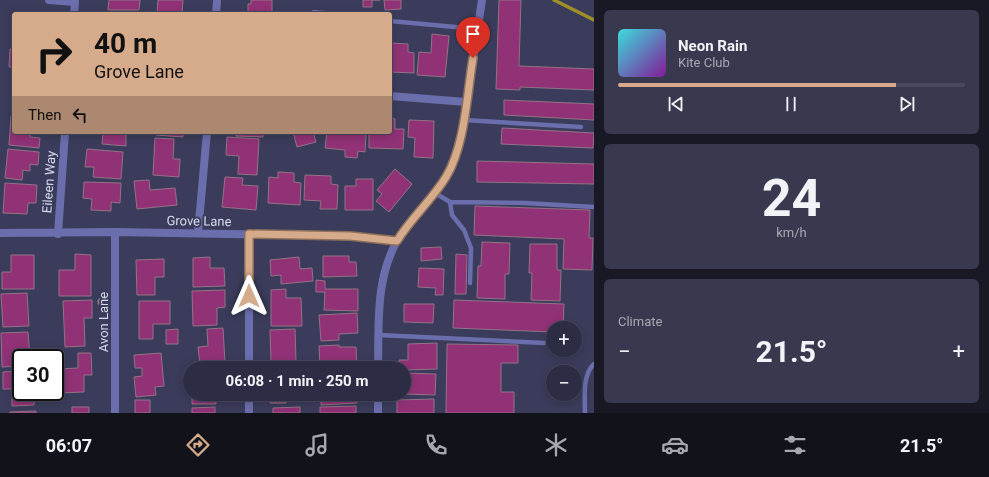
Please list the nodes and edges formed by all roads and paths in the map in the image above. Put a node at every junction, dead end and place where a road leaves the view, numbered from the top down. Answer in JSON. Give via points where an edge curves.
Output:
{"nodes":[{"id":1,"x":49,"y":0,"type":"edge"},
{"id":2,"x":482,"y":0,"type":"edge"},
{"id":3,"x":217,"y":2,"type":"dead end"},
{"id":4,"x":74,"y":12,"type":"edge"},
{"id":5,"x":216,"y":12,"type":"edge"},
{"id":6,"x":392,"y":21,"type":"edge"},
{"id":7,"x":477,"y":29,"type":"junction"},
{"id":8,"x":392,"y":96,"type":"edge"},
{"id":9,"x":466,"y":102,"type":"junction"},
{"id":10,"x":464,"y":120,"type":"junction"},
{"id":11,"x":581,"y":127,"type":"dead end"},
{"id":12,"x":65,"y":134,"type":"edge"},
{"id":13,"x":206,"y":134,"type":"edge"},
{"id":14,"x":435,"y":193,"type":"junction"},
{"id":15,"x":450,"y":202,"type":"junction"},
{"id":16,"x":594,"y":207,"type":"edge"},
{"id":17,"x":115,"y":232,"type":"junction"},
{"id":18,"x":0,"y":233,"type":"edge"},
{"id":19,"x":198,"y":233,"type":"junction"},
{"id":20,"x":58,"y":234,"type":"junction"},
{"id":21,"x":249,"y":234,"type":"junction"},
{"id":22,"x":397,"y":241,"type":"junction"},
{"id":23,"x":470,"y":283,"type":"dead end"},
{"id":24,"x":379,"y":335,"type":"junction"},
{"id":25,"x":544,"y":343,"type":"dead end"},
{"id":26,"x":249,"y":361,"type":"edge"},
{"id":27,"x":378,"y":361,"type":"edge"},
{"id":28,"x":594,"y":364,"type":"edge"},
{"id":29,"x":249,"y":401,"type":"edge"},
{"id":30,"x":378,"y":401,"type":"edge"},
{"id":31,"x":115,"y":413,"type":"edge"},
{"id":32,"x":248,"y":413,"type":"edge"},
{"id":33,"x":378,"y":413,"type":"edge"},
{"id":34,"x":585,"y":413,"type":"edge"}],
"edges":[{"from":1,"to":4,"type":"street","via":[[75,2]]},
{"from":2,"to":7,"type":"street"},
{"from":3,"to":5,"type":"street"},
{"from":6,"to":7,"type":"lane"},
{"from":7,"to":9,"type":"street"},
{"from":8,"to":9,"type":"street"},
{"from":9,"to":10,"type":"street"},
{"from":10,"to":11,"type":"lane"},
{"from":10,"to":14,"type":"street","via":[[455,158]]},
{"from":12,"to":20,"type":"street","name":"Eileen Way"},
{"from":13,"to":19,"type":"street"},
{"from":14,"to":15,"type":"lane"},
{"from":14,"to":22,"type":"street"},
{"from":15,"to":16,"type":"lane"},
{"from":15,"to":23,"type":"lane","via":[[452,215],[464,230],[471,248]]},
{"from":17,"to":19,"type":"street","name":"Grove Lane"},
{"from":17,"to":20,"type":"street","name":"Grove Lane"},
{"from":17,"to":31,"type":"street","name":"Avon Lane"},
{"from":18,"to":20,"type":"street","name":"Grove Lane"},
{"from":19,"to":21,"type":"street","name":"Grove Lane"},
{"from":21,"to":22,"type":"street","name":"Grove Lane","via":[[350,236]]},
{"from":21,"to":26,"type":"street"},
{"from":22,"to":24,"type":"street","via":[[388,260],[381,287]]},
{"from":24,"to":25,"type":"lane"},
{"from":24,"to":27,"type":"street"},
{"from":28,"to":34,"type":"lane","via":[[586,381]]},
{"from":29,"to":32,"type":"street"},
{"from":30,"to":33,"type":"street"}]}
